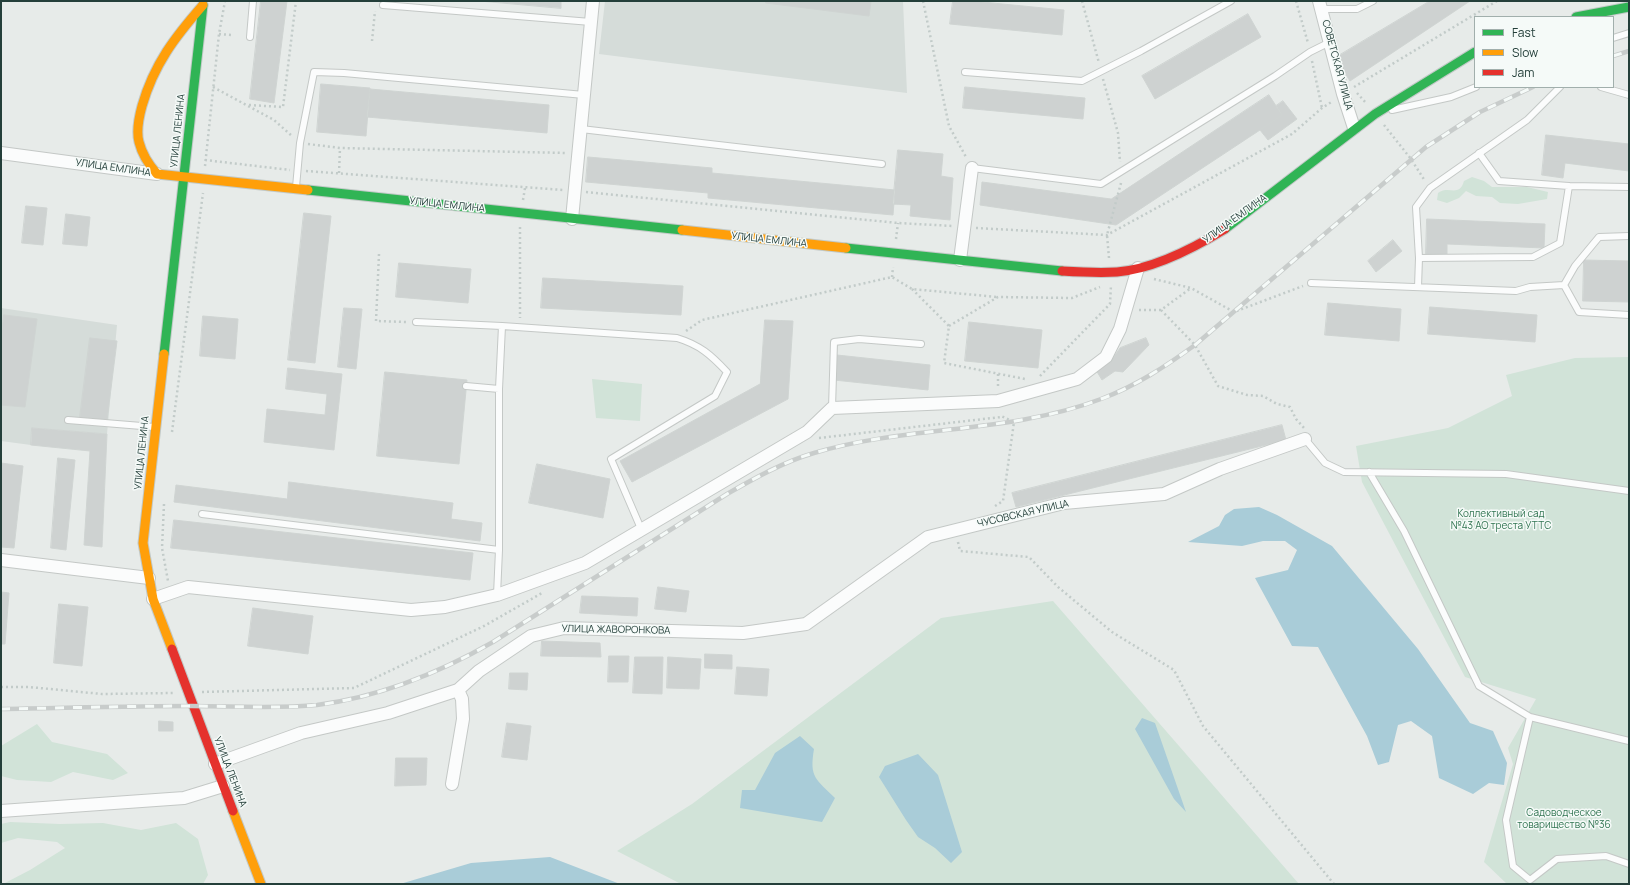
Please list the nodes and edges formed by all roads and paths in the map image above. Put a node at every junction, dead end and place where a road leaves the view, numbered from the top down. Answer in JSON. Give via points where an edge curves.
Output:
{"nodes":[{"id":1,"x":225,"y":1,"type":"edge"},
{"id":2,"x":253,"y":1,"type":"edge"},
{"id":3,"x":296,"y":1,"type":"edge"},
{"id":4,"x":593,"y":1,"type":"edge"},
{"id":5,"x":923,"y":1,"type":"edge"},
{"id":6,"x":1082,"y":1,"type":"edge"},
{"id":7,"x":1232,"y":1,"type":"edge"},
{"id":8,"x":1372,"y":1,"type":"edge"},
{"id":9,"x":203,"y":3,"type":"edge"},
{"id":10,"x":383,"y":5,"type":"dead end"},
{"id":11,"x":1320,"y":5,"type":"edge"},
{"id":12,"x":1629,"y":7,"type":"edge"},
{"id":13,"x":1581,"y":16,"type":"edge"},
{"id":14,"x":375,"y":17,"type":"dead end"},
{"id":15,"x":591,"y":22,"type":"junction"},
{"id":16,"x":1629,"y":33,"type":"edge"},
{"id":17,"x":219,"y":34,"type":"junction"},
{"id":18,"x":231,"y":35,"type":"dead end"},
{"id":19,"x":250,"y":37,"type":"dead end"},
{"id":20,"x":1614,"y":38,"type":"edge"},
{"id":21,"x":372,"y":42,"type":"dead end"},
{"id":22,"x":1330,"y":42,"type":"junction"},
{"id":23,"x":1474,"y":53,"type":"edge"},
{"id":24,"x":1101,"y":71,"type":"junction"},
{"id":25,"x":965,"y":72,"type":"dead end"},
{"id":26,"x":213,"y":87,"type":"junction"},
{"id":27,"x":1352,"y":88,"type":"dead end"},
{"id":28,"x":1474,"y":88,"type":"edge"},
{"id":29,"x":1559,"y":88,"type":"edge"},
{"id":30,"x":1604,"y":88,"type":"edge"},
{"id":31,"x":584,"y":95,"type":"junction"},
{"id":32,"x":1629,"y":95,"type":"edge"},
{"id":33,"x":246,"y":105,"type":"junction"},
{"id":34,"x":1375,"y":114,"type":"junction"},
{"id":35,"x":1354,"y":128,"type":"junction"},
{"id":36,"x":581,"y":129,"type":"junction"},
{"id":37,"x":300,"y":143,"type":"junction"},
{"id":38,"x":340,"y":148,"type":"junction"},
{"id":39,"x":1,"y":153,"type":"edge"},
{"id":40,"x":1479,"y":153,"type":"junction"},
{"id":41,"x":579,"y":154,"type":"junction"},
{"id":42,"x":882,"y":164,"type":"dead end"},
{"id":43,"x":972,"y":168,"type":"junction"},
{"id":44,"x":1120,"y":172,"type":"junction"},
{"id":45,"x":339,"y":173,"type":"dead end"},
{"id":46,"x":157,"y":174,"type":"junction"},
{"id":47,"x":184,"y":177,"type":"junction"},
{"id":48,"x":204,"y":179,"type":"junction"},
{"id":49,"x":1569,"y":186,"type":"junction"},
{"id":50,"x":1629,"y":187,"type":"edge"},
{"id":51,"x":525,"y":188,"type":"dead end"},
{"id":52,"x":1430,"y":188,"type":"junction"},
{"id":53,"x":296,"y":189,"type":"junction"},
{"id":54,"x":520,"y":213,"type":"junction"},
{"id":55,"x":572,"y":218,"type":"junction"},
{"id":56,"x":1629,"y":236,"type":"edge"},
{"id":57,"x":379,"y":254,"type":"dead end"},
{"id":58,"x":1419,"y":258,"type":"junction"},
{"id":59,"x":960,"y":260,"type":"junction"},
{"id":60,"x":1110,"y":272,"type":"junction"},
{"id":61,"x":1136,"y":274,"type":"junction"},
{"id":62,"x":1311,"y":283,"type":"joint"},
{"id":63,"x":1564,"y":286,"type":"junction"},
{"id":64,"x":1418,"y":287,"type":"junction"},
{"id":65,"x":1191,"y":288,"type":"junction"},
{"id":66,"x":912,"y":290,"type":"junction"},
{"id":67,"x":998,"y":297,"type":"junction"},
{"id":68,"x":1110,"y":304,"type":"junction"},
{"id":69,"x":1126,"y":308,"type":"junction"},
{"id":70,"x":1161,"y":310,"type":"junction"},
{"id":71,"x":1629,"y":315,"type":"edge"},
{"id":72,"x":416,"y":322,"type":"joint"},
{"id":73,"x":502,"y":326,"type":"junction"},
{"id":74,"x":949,"y":326,"type":"junction"},
{"id":75,"x":520,"y":328,"type":"junction"},
{"id":76,"x":677,"y":338,"type":"junction"},
{"id":77,"x":921,"y":344,"type":"dead end"},
{"id":78,"x":998,"y":374,"type":"junction"},
{"id":79,"x":1027,"y":380,"type":"dead end"},
{"id":80,"x":1035,"y":381,"type":"dead end"},
{"id":81,"x":466,"y":386,"type":"dead end"},
{"id":82,"x":499,"y":389,"type":"junction"},
{"id":83,"x":998,"y":401,"type":"junction"},
{"id":84,"x":832,"y":408,"type":"junction"},
{"id":85,"x":68,"y":420,"type":"dead end"},
{"id":86,"x":156,"y":427,"type":"junction"},
{"id":87,"x":171,"y":438,"type":"dead end"},
{"id":88,"x":1305,"y":439,"type":"junction"},
{"id":89,"x":1369,"y":472,"type":"junction"},
{"id":90,"x":1629,"y":491,"type":"edge"},
{"id":91,"x":164,"y":501,"type":"dead end"},
{"id":92,"x":990,"y":509,"type":"dead end"},
{"id":93,"x":202,"y":514,"type":"dead end"},
{"id":94,"x":955,"y":530,"type":"junction"},
{"id":95,"x":642,"y":531,"type":"junction"},
{"id":96,"x":499,"y":550,"type":"junction"},
{"id":97,"x":1,"y":560,"type":"edge"},
{"id":98,"x":149,"y":578,"type":"junction"},
{"id":99,"x":171,"y":593,"type":"junction"},
{"id":100,"x":497,"y":595,"type":"junction"},
{"id":101,"x":153,"y":599,"type":"junction"},
{"id":102,"x":806,"y":624,"type":"joint"},
{"id":103,"x":458,"y":690,"type":"junction"},
{"id":104,"x":1530,"y":717,"type":"junction"},
{"id":105,"x":1629,"y":741,"type":"edge"},
{"id":106,"x":215,"y":764,"type":"junction"},
{"id":107,"x":452,"y":784,"type":"dead end"},
{"id":108,"x":223,"y":786,"type":"junction"},
{"id":109,"x":1,"y":811,"type":"edge"},
{"id":110,"x":1629,"y":864,"type":"edge"},
{"id":111,"x":261,"y":884,"type":"edge"},
{"id":112,"x":1334,"y":884,"type":"edge"}],
"edges":[{"from":1,"to":17,"type":"path"},
{"from":2,"to":19,"type":"lane"},
{"from":3,"to":33,"type":"path","via":[[283,107]]},
{"from":4,"to":15,"type":"street"},
{"from":5,"to":43,"type":"path","via":[[949,126]]},
{"from":6,"to":24,"type":"path"},
{"from":7,"to":24,"type":"lane"},
{"from":8,"to":11,"type":"lane","via":[[1357,9]]},
{"from":9,"to":46,"type":"street","name":"УЛИЦА ЛЕНИНА","via":[[170,45],[146,93],[138,131],[141,150]]},
{"from":9,"to":47,"type":"street","name":"УЛИЦА ЛЕНИНА"},
{"from":10,"to":15,"type":"lane"},
{"from":11,"to":22,"type":"street","name":"СОВЕТСКАЯ УЛИЦА"},
{"from":12,"to":13,"type":"street"},
{"from":14,"to":21,"type":"path"},
{"from":15,"to":31,"type":"street"},
{"from":16,"to":20,"type":"lane"},
{"from":17,"to":18,"type":"path"},
{"from":17,"to":26,"type":"path"},
{"from":22,"to":35,"type":"street","name":"СОВЕТСКАЯ УЛИЦА"},
{"from":22,"to":44,"type":"lane","via":[[1310,52]]},
{"from":23,"to":34,"type":"street","name":"УЛИЦА ЕМЛИНА"},
{"from":24,"to":25,"type":"lane","via":[[1082,81]]},
{"from":24,"to":44,"type":"path","via":[[1118,133]]},
{"from":26,"to":33,"type":"path"},
{"from":26,"to":48,"type":"path"},
{"from":27,"to":34,"type":"path"},
{"from":28,"to":34,"type":"lane","via":[[1451,97]]},
{"from":29,"to":40,"type":"lane","via":[[1527,120]]},
{"from":30,"to":32,"type":"lane"},
{"from":31,"to":36,"type":"street"},
{"from":31,"to":37,"type":"lane","via":[[314,72]]},
{"from":33,"to":37,"type":"path","via":[[274,120]]},
{"from":34,"to":35,"type":"street","name":"УЛИЦА ЕМЛИНА"},
{"from":34,"to":52,"type":"path","via":[[1411,159]]},
{"from":35,"to":61,"type":"street","name":"УЛИЦА ЕМЛИНА","via":[[1229,226],[1200,244]]},
{"from":36,"to":41,"type":"street"},
{"from":36,"to":42,"type":"lane"},
{"from":37,"to":38,"type":"path"},
{"from":37,"to":53,"type":"lane"},
{"from":38,"to":41,"type":"path"},
{"from":38,"to":45,"type":"path"},
{"from":39,"to":46,"type":"street","name":"УЛИЦА ЕМЛИНА"},
{"from":40,"to":49,"type":"lane","via":[[1499,181]]},
{"from":40,"to":52,"type":"lane"},
{"from":41,"to":55,"type":"street"},
{"from":43,"to":44,"type":"lane","via":[[1101,184]]},
{"from":43,"to":59,"type":"street"},
{"from":44,"to":60,"type":"path","via":[[1121,182],[1107,235]]},
{"from":46,"to":47,"type":"street","name":"УЛИЦА ЕМЛИНА"},
{"from":47,"to":48,"type":"street","name":"УЛИЦА ЕМЛИНА"},
{"from":47,"to":86,"type":"street","name":"УЛИЦА ЛЕНИНА"},
{"from":48,"to":53,"type":"street","name":"УЛИЦА ЕМЛИНА"},
{"from":48,"to":87,"type":"path"},
{"from":49,"to":50,"type":"lane"},
{"from":49,"to":58,"type":"lane","via":[[1560,243],[1533,257]]},
{"from":51,"to":54,"type":"path"},
{"from":52,"to":58,"type":"lane","via":[[1416,207]]},
{"from":53,"to":54,"type":"street","name":"УЛИЦА ЕМЛИНА"},
{"from":54,"to":55,"type":"street","name":"УЛИЦА ЕМЛИНА"},
{"from":54,"to":75,"type":"path"},
{"from":55,"to":59,"type":"street","name":"УЛИЦА ЕМЛИНА"},
{"from":56,"to":63,"type":"lane","via":[[1599,237],[1575,266]]},
{"from":57,"to":72,"type":"path","via":[[376,321]]},
{"from":58,"to":64,"type":"lane"},
{"from":59,"to":60,"type":"street","name":"УЛИЦА ЕМЛИНА","via":[[1065,271]]},
{"from":60,"to":61,"type":"street","name":"УЛИЦА ЕМЛИНА"},
{"from":61,"to":65,"type":"path"},
{"from":61,"to":69,"type":"street"},
{"from":62,"to":64,"type":"lane"},
{"from":62,"to":65,"type":"path","via":[[1234,312]]},
{"from":63,"to":64,"type":"lane","via":[[1530,286],[1516,291]]},
{"from":63,"to":71,"type":"lane","via":[[1579,312]]},
{"from":65,"to":70,"type":"path"},
{"from":66,"to":67,"type":"path"},
{"from":66,"to":74,"type":"path"},
{"from":66,"to":76,"type":"path","via":[[892,277],[702,320]]},
{"from":67,"to":68,"type":"path","via":[[1072,298],[1111,282]]},
{"from":67,"to":74,"type":"path"},
{"from":68,"to":69,"type":"path"},
{"from":68,"to":80,"type":"path"},
{"from":69,"to":70,"type":"path"},
{"from":69,"to":83,"type":"street","via":[[1120,329],[1106,357],[1077,379]]},
{"from":70,"to":88,"type":"path","via":[[1195,345],[1218,386],[1247,395],[1263,396],[1277,404],[1290,407],[1304,427]]},
{"from":72,"to":73,"type":"lane"},
{"from":73,"to":75,"type":"lane"},
{"from":73,"to":82,"type":"lane"},
{"from":74,"to":78,"type":"path","via":[[944,363]]},
{"from":75,"to":76,"type":"lane"},
{"from":76,"to":95,"type":"lane","via":[[691,342],[710,354],[727,372],[714,396],[611,459]]},
{"from":77,"to":84,"type":"lane","via":[[860,340],[834,342]]},
{"from":78,"to":79,"type":"path"},
{"from":78,"to":83,"type":"path"},
{"from":81,"to":82,"type":"lane"},
{"from":82,"to":96,"type":"lane"},
{"from":83,"to":84,"type":"street"},
{"from":83,"to":92,"type":"path","via":[[1001,417],[1014,422],[1003,501]]},
{"from":84,"to":95,"type":"street","via":[[807,432]]},
{"from":85,"to":86,"type":"lane"},
{"from":86,"to":98,"type":"street","name":"УЛИЦА ЛЕНИНА","via":[[143,543]]},
{"from":88,"to":89,"type":"lane","via":[[1325,463],[1344,472]]},
{"from":88,"to":94,"type":"street","name":"ЧУСОВСКАЯ УЛИЦА","via":[[1220,469],[1164,494],[1064,503]]},
{"from":89,"to":90,"type":"lane","via":[[1506,474]]},
{"from":89,"to":104,"type":"lane","via":[[1404,531],[1479,686]]},
{"from":91,"to":99,"type":"path","via":[[162,548]]},
{"from":93,"to":96,"type":"lane"},
{"from":94,"to":102,"type":"street","name":"ЧУСОВСКАЯ УЛИЦА","via":[[928,537]]},
{"from":94,"to":112,"type":"path","via":[[960,551],[1029,557],[1058,587],[1112,632],[1174,670],[1204,726]]},
{"from":95,"to":100,"type":"street","via":[[585,564]]},
{"from":96,"to":100,"type":"lane"},
{"from":97,"to":98,"type":"street"},
{"from":98,"to":101,"type":"street","name":"УЛИЦА ЛЕНИНА"},
{"from":99,"to":100,"type":"street","via":[[188,587],[411,610],[445,607]]},
{"from":99,"to":101,"type":"street"},
{"from":101,"to":106,"type":"street","name":"УЛИЦА ЛЕНИНА"},
{"from":102,"to":103,"type":"street","name":"УЛИЦА ЖАВОРОНКОВА","via":[[743,633],[564,628],[531,636],[479,671]]},
{"from":103,"to":106,"type":"street","name":"УЛИЦА ЖАВОРОНКОВА","via":[[388,713],[301,733]]},
{"from":103,"to":107,"type":"street","via":[[462,699],[463,719]]},
{"from":104,"to":105,"type":"lane"},
{"from":104,"to":110,"type":"lane","via":[[1506,820],[1513,866],[1530,880],[1557,859],[1606,856]]},
{"from":106,"to":108,"type":"street","name":"УЛИЦА ЛЕНИНА"},
{"from":108,"to":109,"type":"street","via":[[184,798]]},
{"from":108,"to":111,"type":"street","name":"УЛИЦА ЛЕНИНА"}]}
